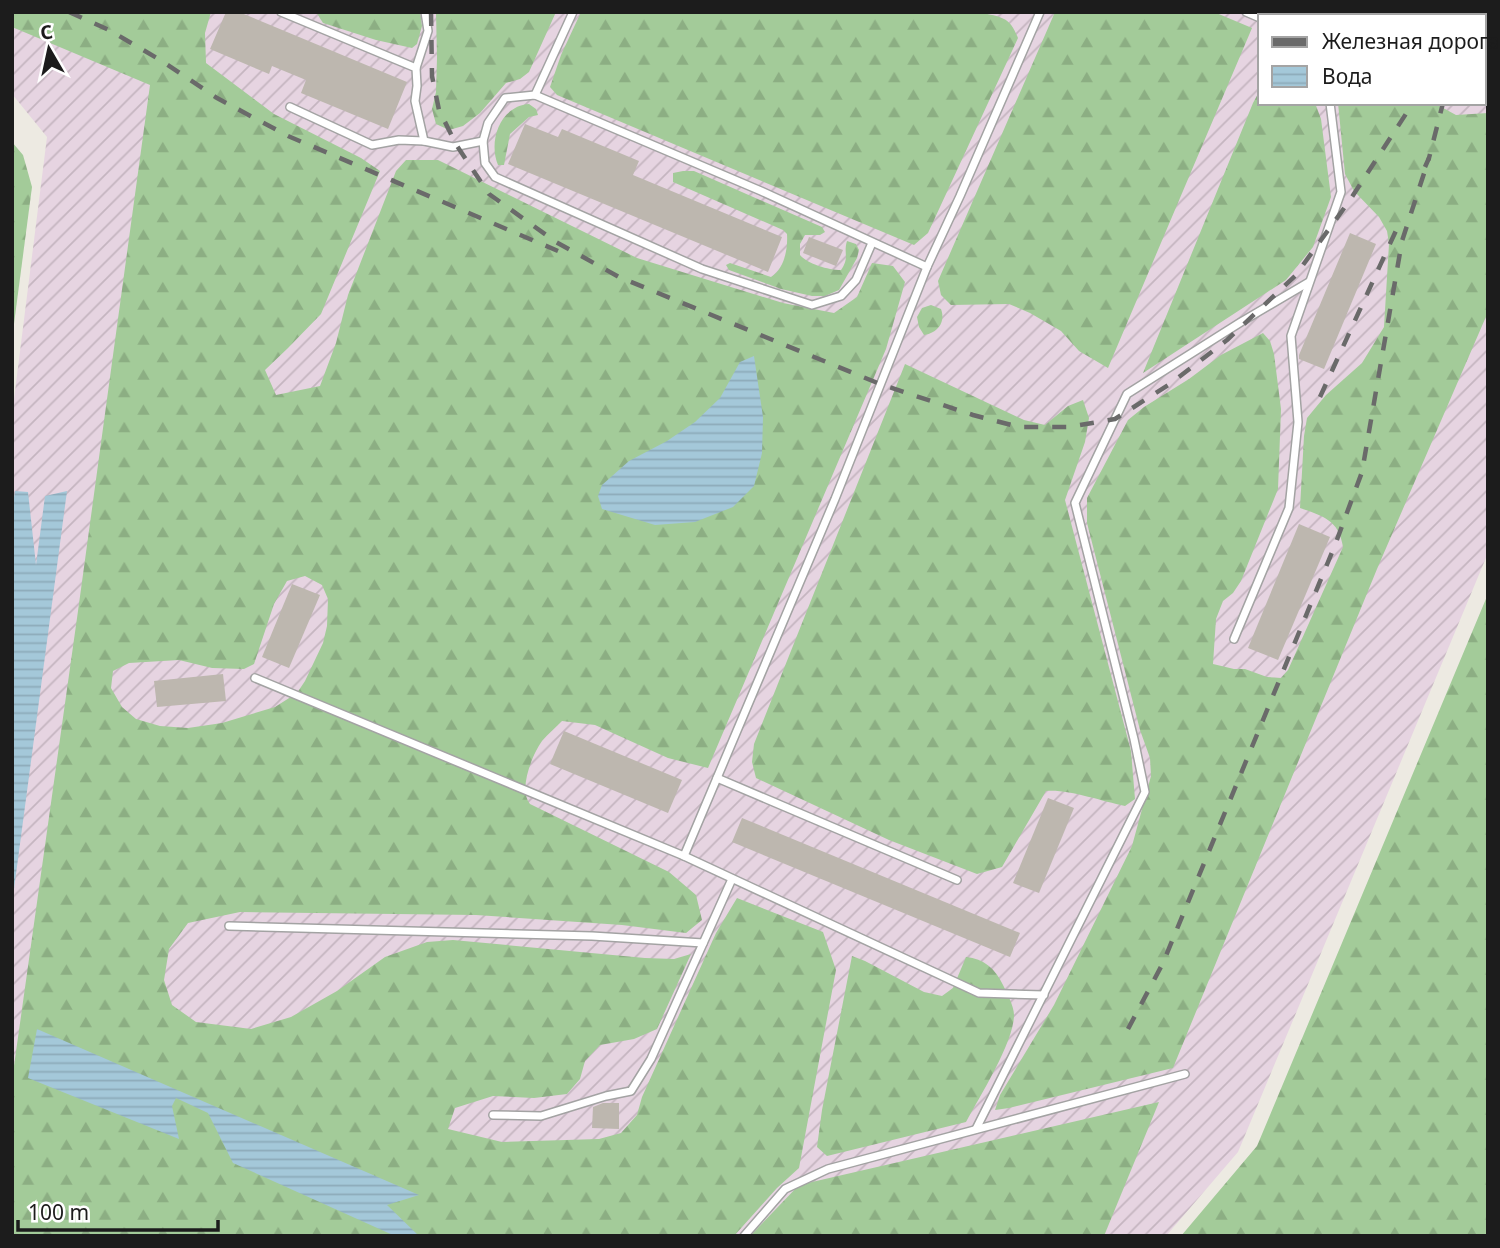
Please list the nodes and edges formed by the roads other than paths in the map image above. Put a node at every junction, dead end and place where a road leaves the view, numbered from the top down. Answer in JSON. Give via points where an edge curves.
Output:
{"nodes":[{"id":1,"x":281,"y":12,"type":"edge"},
{"id":2,"x":425,"y":12,"type":"edge"},
{"id":3,"x":573,"y":12,"type":"edge"},
{"id":4,"x":1040,"y":12,"type":"edge"},
{"id":5,"x":416,"y":68,"type":"junction"},
{"id":6,"x":535,"y":95,"type":"junction"},
{"id":7,"x":1330,"y":105,"type":"edge"},
{"id":8,"x":290,"y":107,"type":"dead end"},
{"id":9,"x":424,"y":141,"type":"junction"},
{"id":10,"x":483,"y":141,"type":"junction"},
{"id":11,"x":872,"y":243,"type":"junction"},
{"id":12,"x":926,"y":267,"type":"junction"},
{"id":13,"x":1310,"y":282,"type":"junction"},
{"id":14,"x":1234,"y":639,"type":"dead end"},
{"id":15,"x":255,"y":678,"type":"dead end"},
{"id":16,"x":717,"y":778,"type":"junction"},
{"id":17,"x":684,"y":856,"type":"junction"},
{"id":18,"x":732,"y":878,"type":"junction"},
{"id":19,"x":957,"y":880,"type":"dead end"},
{"id":20,"x":229,"y":926,"type":"dead end"},
{"id":21,"x":703,"y":943,"type":"junction"},
{"id":22,"x":1044,"y":995,"type":"junction"},
{"id":23,"x":1185,"y":1074,"type":"dead end"},
{"id":24,"x":493,"y":1115,"type":"dead end"},
{"id":25,"x":976,"y":1129,"type":"junction"},
{"id":26,"x":744,"y":1236,"type":"edge"}],
"edges":[{"from":1,"to":5,"type":"lane"},
{"from":2,"to":5,"type":"lane","via":[[428,31]]},
{"from":3,"to":6,"type":"lane"},
{"from":4,"to":12,"type":"lane"},
{"from":5,"to":9,"type":"lane","via":[[415,100]]},
{"from":6,"to":10,"type":"lane","via":[[505,98],[488,123]]},
{"from":6,"to":11,"type":"lane"},
{"from":7,"to":13,"type":"lane","via":[[1340,192]]},
{"from":8,"to":9,"type":"lane","via":[[372,145]]},
{"from":9,"to":10,"type":"lane","via":[[453,147]]},
{"from":10,"to":11,"type":"lane","via":[[485,163],[495,177],[702,269],[812,305],[841,296],[856,280]]},
{"from":11,"to":12,"type":"lane"},
{"from":12,"to":16,"type":"lane","via":[[835,499]]},
{"from":13,"to":14,"type":"lane","via":[[1292,337],[1298,422],[1289,508]]},
{"from":13,"to":22,"type":"lane","via":[[1128,394],[1075,503],[1145,792]]},
{"from":15,"to":17,"type":"lane"},
{"from":16,"to":17,"type":"lane"},
{"from":16,"to":19,"type":"lane"},
{"from":17,"to":18,"type":"lane"},
{"from":18,"to":21,"type":"lane"},
{"from":18,"to":22,"type":"lane","via":[[979,993]]},
{"from":20,"to":21,"type":"lane"},
{"from":21,"to":24,"type":"lane","via":[[651,1059],[631,1091],[541,1116]]},
{"from":22,"to":25,"type":"lane"},
{"from":23,"to":25,"type":"lane"},
{"from":25,"to":26,"type":"lane","via":[[828,1169],[785,1189]]}]}
